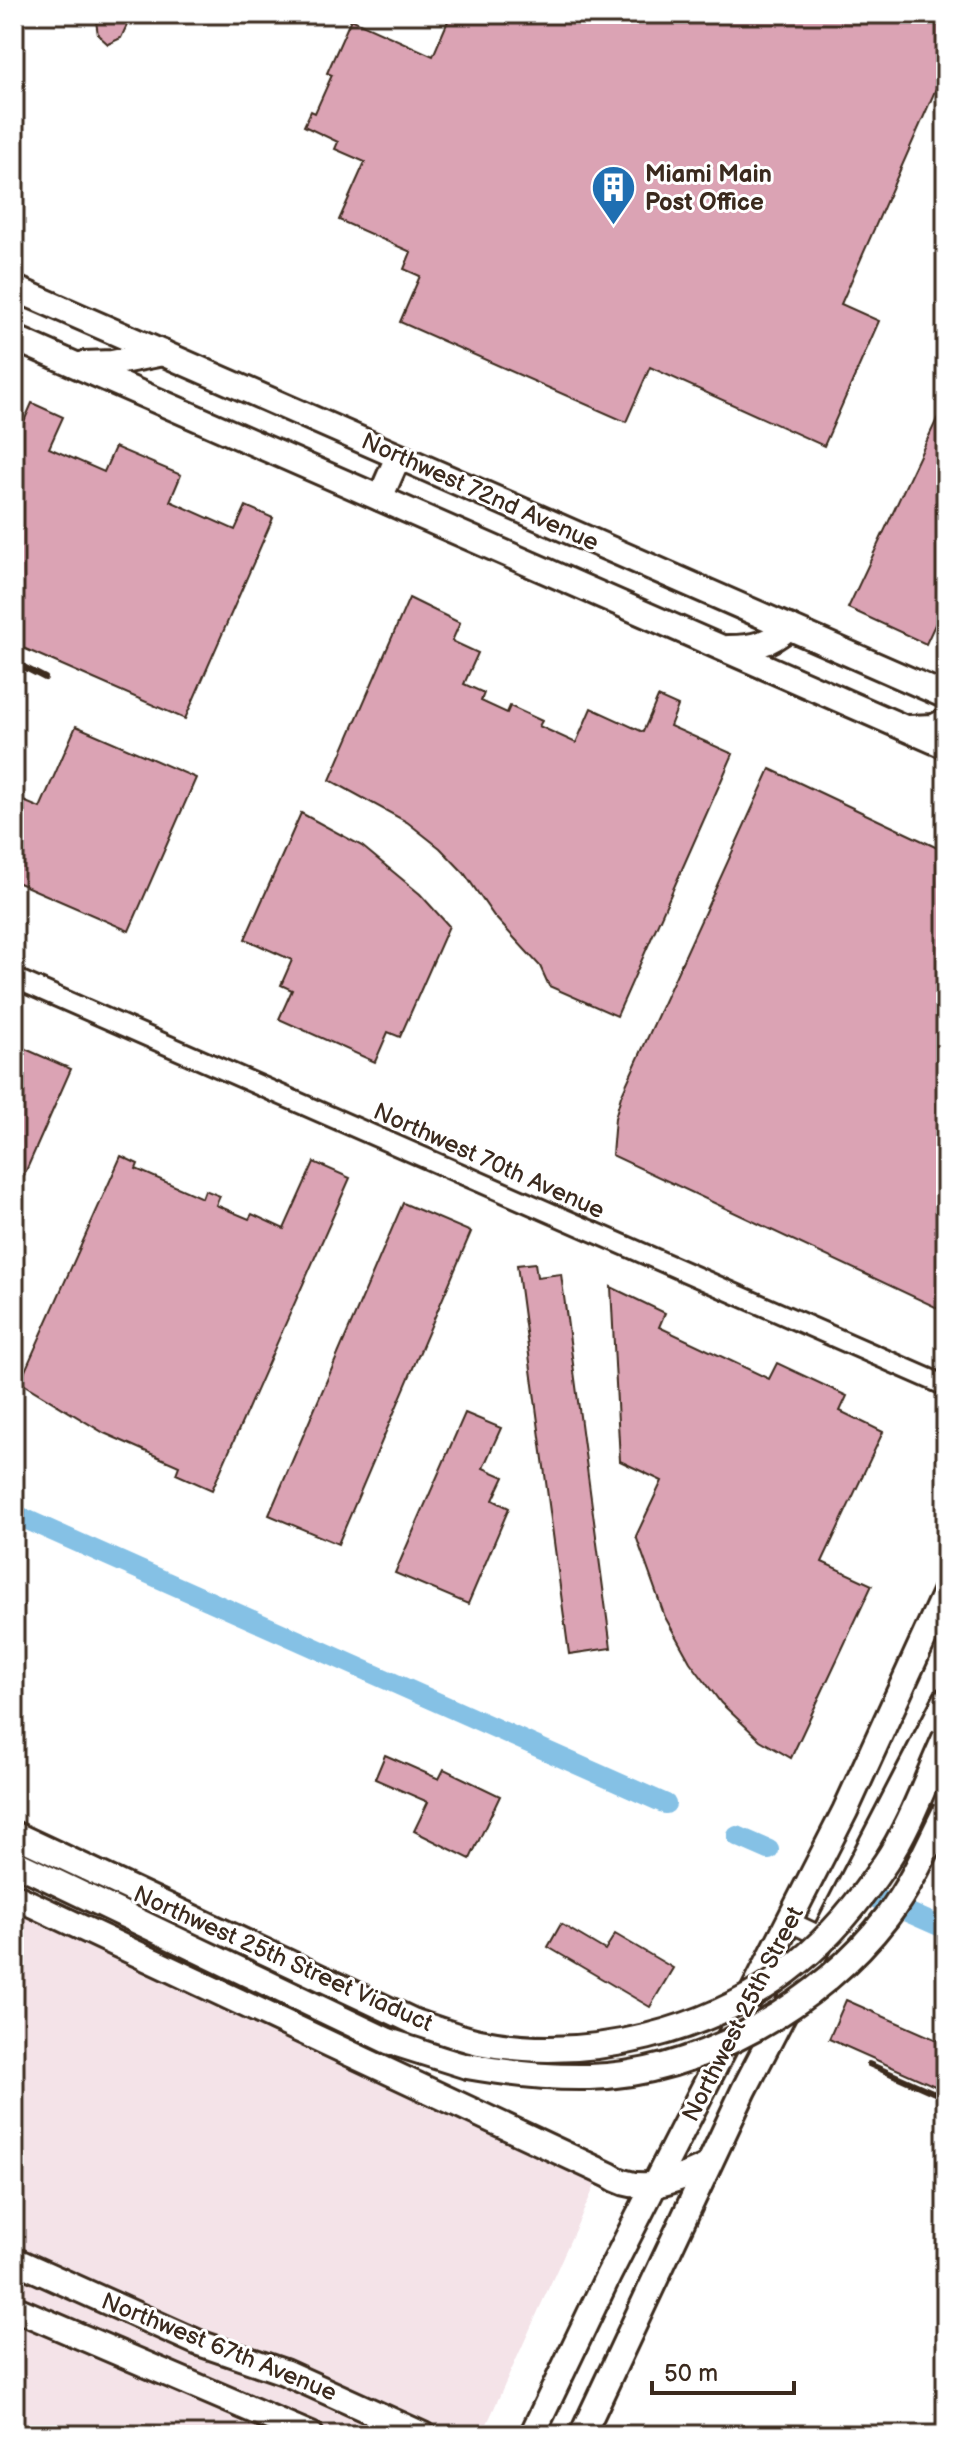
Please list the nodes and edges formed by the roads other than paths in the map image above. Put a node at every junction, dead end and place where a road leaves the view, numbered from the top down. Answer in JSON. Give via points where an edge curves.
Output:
{"nodes":[{"id":1,"x":14,"y":288,"type":"edge"},
{"id":2,"x":14,"y":338,"type":"edge"},
{"id":3,"x":163,"y":353,"type":"junction"},
{"id":4,"x":74,"y":364,"type":"junction"},
{"id":5,"x":398,"y":457,"type":"junction"},
{"id":6,"x":380,"y":498,"type":"junction"},
{"id":7,"x":789,"y":627,"type":"junction"},
{"id":8,"x":721,"y":648,"type":"junction"},
{"id":9,"x":946,"y":696,"type":"edge"},
{"id":10,"x":946,"y":721,"type":"edge"},
{"id":11,"x":907,"y":729,"type":"junction"},
{"id":12,"x":946,"y":746,"type":"edge"},
{"id":13,"x":14,"y":978,"type":"edge"},
{"id":14,"x":946,"y":1386,"type":"edge"},
{"id":15,"x":946,"y":1590,"type":"edge"},
{"id":16,"x":946,"y":1700,"type":"edge"},
{"id":17,"x":946,"y":1736,"type":"edge"},
{"id":18,"x":946,"y":1810,"type":"edge"},
{"id":19,"x":14,"y":1834,"type":"edge"},
{"id":20,"x":14,"y":1862,"type":"edge"},
{"id":21,"x":14,"y":1896,"type":"edge"},
{"id":22,"x":790,"y":1922,"type":"junction"},
{"id":23,"x":822,"y":1937,"type":"junction"},
{"id":24,"x":707,"y":2166,"type":"junction"},
{"id":25,"x":656,"y":2184,"type":"junction"},
{"id":26,"x":623,"y":2185,"type":"junction"},
{"id":27,"x":635,"y":2224,"type":"junction"},
{"id":28,"x":14,"y":2260,"type":"edge"},
{"id":29,"x":14,"y":2308,"type":"edge"},
{"id":30,"x":311,"y":2435,"type":"edge"},
{"id":31,"x":423,"y":2435,"type":"edge"},
{"id":32,"x":532,"y":2435,"type":"edge"},
{"id":33,"x":582,"y":2435,"type":"edge"}],
"edges":[{"from":1,"to":3,"type":"main road","name":"Northwest 72nd Avenue"},
{"from":2,"to":4,"type":"main road","name":"Northwest 72nd Avenue"},
{"from":3,"to":4,"type":"main road"},
{"from":3,"to":5,"type":"main road","name":"Northwest 72nd Avenue"},
{"from":4,"to":6,"type":"main road","name":"Northwest 72nd Avenue"},
{"from":5,"to":6,"type":"main road"},
{"from":5,"to":7,"type":"main road","name":"Northwest 72nd Avenue"},
{"from":6,"to":8,"type":"main road","name":"Northwest 72nd Avenue"},
{"from":7,"to":8,"type":"main road","via":[[756,647]]},
{"from":7,"to":9,"type":"main road","name":"Northwest 72nd Avenue"},
{"from":8,"to":11,"type":"main road","name":"Northwest 72nd Avenue"},
{"from":10,"to":11,"type":"main road"},
{"from":11,"to":12,"type":"main road","name":"Northwest 72nd Avenue"},
{"from":13,"to":14,"type":"street","name":"Northwest 70th Avenue"},
{"from":15,"to":22,"type":"main road","name":"Northwest 25th Street"},
{"from":16,"to":23,"type":"main road","name":"Northwest 25th Street"},
{"from":17,"to":19,"type":"main road","name":"Northwest 25th Street Viaduct","bridge":true,"via":[[888,1859],[853,1907],[798,1963],[728,2008],[679,2028],[612,2044],[544,2048],[479,2042],[415,2022]]},
{"from":18,"to":20,"type":"main road","name":"Northwest 25th Street Viaduct","bridge":true,"via":[[888,1916],[811,1993],[708,2048],[655,2067],[591,2077],[467,2066],[388,2041]]},
{"from":21,"to":26,"type":"main road"},
{"from":22,"to":23,"type":"street"},
{"from":22,"to":25,"type":"main road","name":"Northwest 25th Street"},
{"from":23,"to":24,"type":"main road","name":"Northwest 25th Street"},
{"from":24,"to":25,"type":"main road"},
{"from":24,"to":33,"type":"main road","name":"Northwest 25th Street"},
{"from":25,"to":26,"type":"main road"},
{"from":25,"to":27,"type":"main road","name":"Northwest 25th Street"},
{"from":26,"to":27,"type":"main road"},
{"from":27,"to":32,"type":"main road","name":"Northwest 25th Street"},
{"from":28,"to":31,"type":"main road","name":"Northwest 67th Avenue"},
{"from":29,"to":30,"type":"main road","name":"Northwest 67th Avenue"}]}
